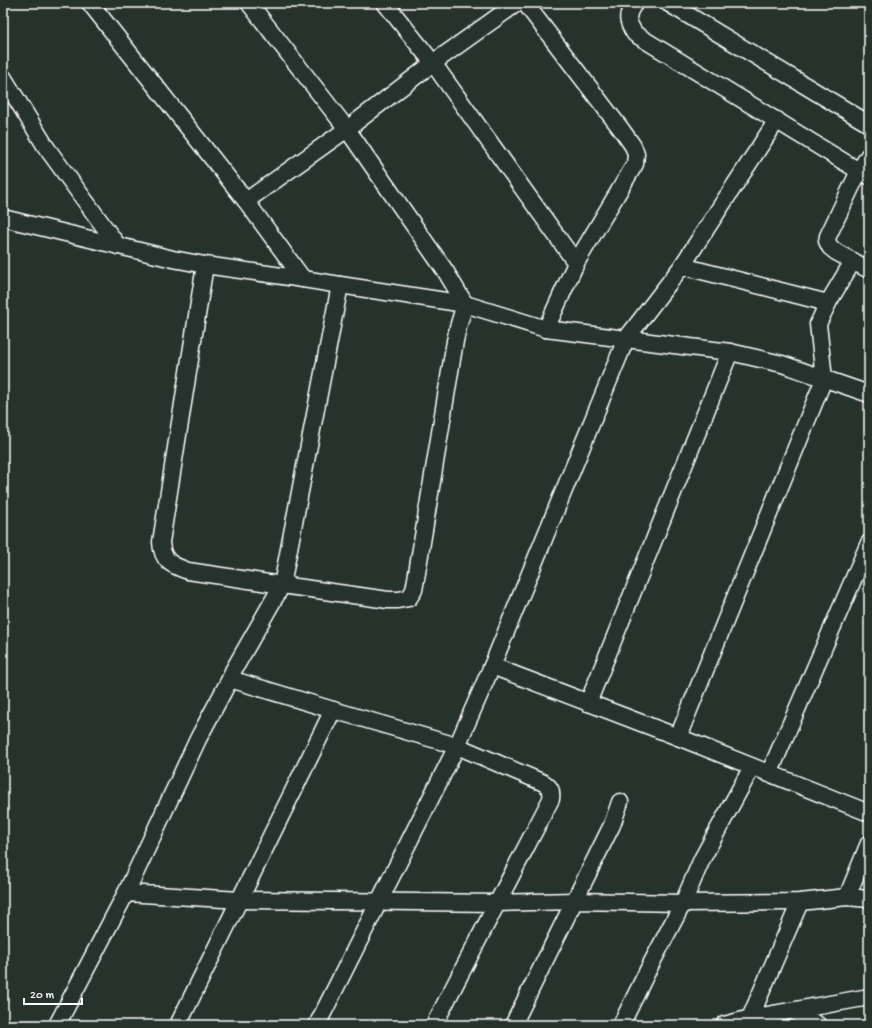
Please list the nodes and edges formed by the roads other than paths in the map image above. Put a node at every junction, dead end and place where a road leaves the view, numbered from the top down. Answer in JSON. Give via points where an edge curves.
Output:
{"nodes":[{"id":1,"x":90,"y":3,"type":"edge"},
{"id":2,"x":249,"y":3,"type":"edge"},
{"id":3,"x":385,"y":3,"type":"edge"},
{"id":4,"x":517,"y":3,"type":"edge"},
{"id":5,"x":635,"y":3,"type":"edge"},
{"id":6,"x":668,"y":3,"type":"edge"},
{"id":7,"x":531,"y":6,"type":"edge"},
{"id":8,"x":433,"y":63,"type":"junction"},
{"id":9,"x":3,"y":77,"type":"edge"},
{"id":10,"x":777,"y":120,"type":"junction"},
{"id":11,"x":869,"y":124,"type":"edge"},
{"id":12,"x":347,"y":129,"type":"junction"},
{"id":13,"x":869,"y":155,"type":"edge"},
{"id":14,"x":864,"y":173,"type":"edge"},
{"id":15,"x":246,"y":201,"type":"junction"},
{"id":16,"x":3,"y":218,"type":"edge"},
{"id":17,"x":118,"y":246,"type":"junction"},
{"id":18,"x":853,"y":261,"type":"junction"},
{"id":19,"x":576,"y":263,"type":"junction"},
{"id":20,"x":205,"y":265,"type":"junction"},
{"id":21,"x":682,"y":266,"type":"junction"},
{"id":22,"x":869,"y":270,"type":"edge"},
{"id":23,"x":303,"y":279,"type":"junction"},
{"id":24,"x":340,"y":286,"type":"junction"},
{"id":25,"x":828,"y":303,"type":"junction"},
{"id":26,"x":465,"y":304,"type":"junction"},
{"id":27,"x":546,"y":329,"type":"junction"},
{"id":28,"x":626,"y":339,"type":"junction"},
{"id":29,"x":730,"y":352,"type":"junction"},
{"id":30,"x":824,"y":379,"type":"junction"},
{"id":31,"x":869,"y":394,"type":"edge"},
{"id":32,"x":869,"y":543,"type":"edge"},
{"id":33,"x":282,"y":585,"type":"junction"},
{"id":34,"x":492,"y":666,"type":"junction"},
{"id":35,"x":230,"y":679,"type":"junction"},
{"id":36,"x":588,"y":703,"type":"junction"},
{"id":37,"x":332,"y":710,"type":"junction"},
{"id":38,"x":678,"y":737,"type":"junction"},
{"id":39,"x":457,"y":746,"type":"junction"},
{"id":40,"x":752,"y":767,"type":"junction"},
{"id":41,"x":770,"y":774,"type":"junction"},
{"id":42,"x":620,"y":802,"type":"dead end"},
{"id":43,"x":869,"y":813,"type":"edge"},
{"id":44,"x":869,"y":843,"type":"edge"},
{"id":45,"x":126,"y":893,"type":"junction"},
{"id":46,"x":847,"y":897,"type":"junction"},
{"id":47,"x":869,"y":899,"type":"edge"},
{"id":48,"x":240,"y":900,"type":"junction"},
{"id":49,"x":574,"y":901,"type":"junction"},
{"id":50,"x":380,"y":902,"type":"junction"},
{"id":51,"x":800,"y":902,"type":"junction"},
{"id":52,"x":497,"y":903,"type":"junction"},
{"id":53,"x":683,"y":903,"type":"junction"},
{"id":54,"x":869,"y":997,"type":"edge"},
{"id":55,"x":793,"y":1011,"type":"junction"},
{"id":56,"x":749,"y":1022,"type":"edge"},
{"id":57,"x":57,"y":1025,"type":"edge"},
{"id":58,"x":178,"y":1025,"type":"edge"},
{"id":59,"x":318,"y":1025,"type":"edge"},
{"id":60,"x":434,"y":1025,"type":"edge"},
{"id":61,"x":513,"y":1025,"type":"edge"},
{"id":62,"x":621,"y":1025,"type":"edge"},
{"id":63,"x":724,"y":1025,"type":"edge"},
{"id":64,"x":818,"y":1025,"type":"edge"}],
"edges":[{"from":1,"to":15,"type":"street"},
{"from":2,"to":12,"type":"street"},
{"from":3,"to":8,"type":"street"},
{"from":4,"to":8,"type":"street"},
{"from":5,"to":10,"type":"street","via":[[628,12],[628,19],[635,34]]},
{"from":6,"to":11,"type":"street"},
{"from":7,"to":19,"type":"street","via":[[621,129],[636,154],[636,164]]},
{"from":8,"to":12,"type":"street"},
{"from":8,"to":19,"type":"street"},
{"from":9,"to":17,"type":"street","via":[[46,147]]},
{"from":10,"to":14,"type":"street"},
{"from":10,"to":21,"type":"street"},
{"from":12,"to":15,"type":"street"},
{"from":12,"to":26,"type":"street","via":[[446,272]]},
{"from":13,"to":14,"type":"street"},
{"from":14,"to":18,"type":"street","via":[[827,241],[836,252]]},
{"from":15,"to":23,"type":"street"},
{"from":16,"to":17,"type":"street"},
{"from":17,"to":20,"type":"street"},
{"from":18,"to":22,"type":"street"},
{"from":18,"to":25,"type":"street"},
{"from":19,"to":27,"type":"street"},
{"from":20,"to":23,"type":"street"},
{"from":20,"to":33,"type":"street","via":[[161,542],[162,549],[174,566],[188,571]]},
{"from":21,"to":25,"type":"street"},
{"from":21,"to":28,"type":"street"},
{"from":23,"to":24,"type":"street"},
{"from":24,"to":26,"type":"street"},
{"from":24,"to":33,"type":"street"},
{"from":25,"to":30,"type":"street","via":[[818,324]]},
{"from":26,"to":27,"type":"street"},
{"from":26,"to":33,"type":"street","via":[[456,334],[414,590],[409,598],[388,600]]},
{"from":27,"to":28,"type":"street"},
{"from":28,"to":29,"type":"street"},
{"from":28,"to":34,"type":"street"},
{"from":29,"to":30,"type":"street","via":[[782,364]]},
{"from":29,"to":36,"type":"street"},
{"from":30,"to":31,"type":"street"},
{"from":30,"to":38,"type":"street"},
{"from":32,"to":41,"type":"street"},
{"from":33,"to":35,"type":"street"},
{"from":34,"to":36,"type":"street"},
{"from":34,"to":39,"type":"street"},
{"from":35,"to":37,"type":"street"},
{"from":35,"to":45,"type":"street","via":[[198,739]]},
{"from":36,"to":38,"type":"street"},
{"from":37,"to":39,"type":"street"},
{"from":37,"to":48,"type":"street"},
{"from":38,"to":40,"type":"street"},
{"from":39,"to":50,"type":"street"},
{"from":39,"to":52,"type":"street","via":[[544,783],[552,792],[551,799]]},
{"from":40,"to":41,"type":"street"},
{"from":40,"to":53,"type":"street","via":[[702,858]]},
{"from":41,"to":43,"type":"street"},
{"from":42,"to":49,"type":"street","via":[[612,826]]},
{"from":44,"to":46,"type":"street"},
{"from":45,"to":48,"type":"street"},
{"from":45,"to":57,"type":"street"},
{"from":46,"to":47,"type":"street"},
{"from":46,"to":51,"type":"street"},
{"from":48,"to":50,"type":"street"},
{"from":48,"to":58,"type":"street"},
{"from":49,"to":52,"type":"street"},
{"from":49,"to":53,"type":"street"},
{"from":49,"to":61,"type":"street"},
{"from":50,"to":52,"type":"street"},
{"from":50,"to":59,"type":"street"},
{"from":51,"to":53,"type":"street"},
{"from":51,"to":56,"type":"street"},
{"from":52,"to":60,"type":"street"},
{"from":53,"to":62,"type":"street"},
{"from":54,"to":55,"type":"street"},
{"from":55,"to":56,"type":"street"},
{"from":55,"to":64,"type":"street"},
{"from":56,"to":63,"type":"street"}]}
